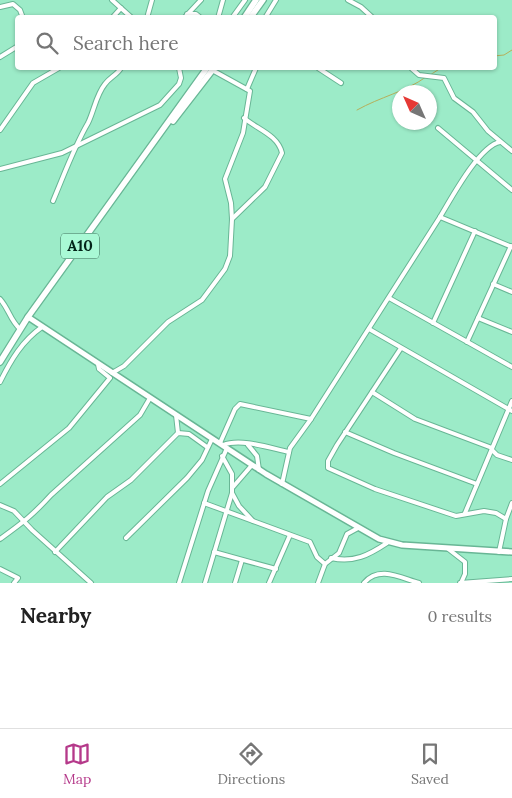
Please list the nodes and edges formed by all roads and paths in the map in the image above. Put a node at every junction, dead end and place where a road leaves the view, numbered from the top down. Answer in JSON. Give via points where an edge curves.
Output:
{"nodes":[{"id":1,"x":112,"y":0,"type":"edge"},
{"id":2,"x":152,"y":0,"type":"edge"},
{"id":3,"x":201,"y":0,"type":"edge"},
{"id":4,"x":223,"y":0,"type":"edge"},
{"id":5,"x":245,"y":0,"type":"edge"},
{"id":6,"x":256,"y":0,"type":"edge"},
{"id":7,"x":263,"y":0,"type":"edge"},
{"id":8,"x":276,"y":0,"type":"edge"},
{"id":9,"x":348,"y":0,"type":"edge"},
{"id":10,"x":0,"y":7,"type":"edge"},
{"id":11,"x":121,"y":8,"type":"junction"},
{"id":12,"x":22,"y":15,"type":"edge"},
{"id":13,"x":115,"y":15,"type":"edge"},
{"id":14,"x":130,"y":15,"type":"edge"},
{"id":15,"x":148,"y":15,"type":"edge"},
{"id":16,"x":187,"y":15,"type":"edge"},
{"id":17,"x":219,"y":15,"type":"edge"},
{"id":18,"x":234,"y":15,"type":"edge"},
{"id":19,"x":246,"y":15,"type":"edge"},
{"id":20,"x":252,"y":15,"type":"edge"},
{"id":21,"x":267,"y":15,"type":"edge"},
{"id":22,"x":370,"y":15,"type":"edge"},
{"id":23,"x":15,"y":48,"type":"edge"},
{"id":24,"x":0,"y":57,"type":"edge"},
{"id":25,"x":56,"y":70,"type":"edge"},
{"id":26,"x":120,"y":70,"type":"edge"},
{"id":27,"x":179,"y":70,"type":"edge"},
{"id":28,"x":208,"y":70,"type":"edge"},
{"id":29,"x":213,"y":70,"type":"edge"},
{"id":30,"x":255,"y":70,"type":"edge"},
{"id":31,"x":321,"y":70,"type":"edge"},
{"id":32,"x":414,"y":70,"type":"edge"},
{"id":33,"x":341,"y":83,"type":"dead end"},
{"id":34,"x":247,"y":89,"type":"junction"},
{"id":35,"x":244,"y":118,"type":"junction"},
{"id":36,"x":438,"y":128,"type":"dead end"},
{"id":37,"x":0,"y":130,"type":"edge"},
{"id":38,"x":500,"y":142,"type":"junction"},
{"id":39,"x":78,"y":145,"type":"junction"},
{"id":40,"x":512,"y":151,"type":"edge"},
{"id":41,"x":477,"y":160,"type":"junction"},
{"id":42,"x":0,"y":169,"type":"edge"},
{"id":43,"x":512,"y":190,"type":"edge"},
{"id":44,"x":53,"y":201,"type":"dead end"},
{"id":45,"x":440,"y":217,"type":"junction"},
{"id":46,"x":232,"y":219,"type":"junction"},
{"id":47,"x":475,"y":231,"type":"junction"},
{"id":48,"x":511,"y":247,"type":"edge"},
{"id":49,"x":493,"y":284,"type":"junction"},
{"id":50,"x":512,"y":292,"type":"edge"},
{"id":51,"x":0,"y":298,"type":"edge"},
{"id":52,"x":389,"y":298,"type":"junction"},
{"id":53,"x":28,"y":318,"type":"junction"},
{"id":54,"x":478,"y":318,"type":"junction"},
{"id":55,"x":433,"y":323,"type":"junction"},
{"id":56,"x":42,"y":327,"type":"junction"},
{"id":57,"x":20,"y":329,"type":"junction"},
{"id":58,"x":369,"y":329,"type":"junction"},
{"id":59,"x":512,"y":332,"type":"edge"},
{"id":60,"x":467,"y":342,"type":"junction"},
{"id":61,"x":401,"y":348,"type":"junction"},
{"id":62,"x":0,"y":362,"type":"edge"},
{"id":63,"x":98,"y":364,"type":"junction"},
{"id":64,"x":512,"y":367,"type":"edge"},
{"id":65,"x":112,"y":373,"type":"junction"},
{"id":66,"x":0,"y":382,"type":"edge"},
{"id":67,"x":372,"y":392,"type":"junction"},
{"id":68,"x":150,"y":398,"type":"junction"},
{"id":69,"x":512,"y":401,"type":"edge"},
{"id":70,"x":510,"y":410,"type":"edge"},
{"id":71,"x":176,"y":415,"type":"junction"},
{"id":72,"x":311,"y":419,"type":"junction"},
{"id":73,"x":345,"y":432,"type":"junction"},
{"id":74,"x":178,"y":433,"type":"junction"},
{"id":75,"x":212,"y":439,"type":"junction"},
{"id":76,"x":248,"y":445,"type":"junction"},
{"id":77,"x":223,"y":446,"type":"junction"},
{"id":78,"x":207,"y":447,"type":"junction"},
{"id":79,"x":492,"y":449,"type":"junction"},
{"id":80,"x":289,"y":452,"type":"junction"},
{"id":81,"x":222,"y":456,"type":"junction"},
{"id":82,"x":512,"y":460,"type":"edge"},
{"id":83,"x":252,"y":465,"type":"junction"},
{"id":84,"x":259,"y":470,"type":"junction"},
{"id":85,"x":0,"y":484,"type":"edge"},
{"id":86,"x":282,"y":484,"type":"junction"},
{"id":87,"x":477,"y":484,"type":"junction"},
{"id":88,"x":233,"y":487,"type":"junction"},
{"id":89,"x":232,"y":493,"type":"junction"},
{"id":90,"x":204,"y":503,"type":"junction"},
{"id":91,"x":512,"y":503,"type":"edge"},
{"id":92,"x":0,"y":505,"type":"edge"},
{"id":93,"x":226,"y":511,"type":"junction"},
{"id":94,"x":465,"y":513,"type":"junction"},
{"id":95,"x":506,"y":519,"type":"junction"},
{"id":96,"x":254,"y":522,"type":"junction"},
{"id":97,"x":24,"y":523,"type":"junction"},
{"id":98,"x":358,"y":528,"type":"junction"},
{"id":99,"x":290,"y":535,"type":"junction"},
{"id":100,"x":126,"y":538,"type":"dead end"},
{"id":101,"x":0,"y":539,"type":"edge"},
{"id":102,"x":387,"y":543,"type":"junction"},
{"id":103,"x":448,"y":548,"type":"junction"},
{"id":104,"x":55,"y":552,"type":"junction"},
{"id":105,"x":214,"y":552,"type":"junction"},
{"id":106,"x":499,"y":552,"type":"junction"},
{"id":107,"x":512,"y":552,"type":"edge"},
{"id":108,"x":331,"y":558,"type":"junction"},
{"id":109,"x":242,"y":560,"type":"junction"},
{"id":110,"x":325,"y":564,"type":"junction"},
{"id":111,"x":0,"y":569,"type":"edge"},
{"id":112,"x":276,"y":569,"type":"junction"},
{"id":113,"x":512,"y":579,"type":"edge"},
{"id":114,"x":407,"y":582,"type":"edge"},
{"id":115,"x":14,"y":583,"type":"edge"},
{"id":116,"x":90,"y":583,"type":"edge"},
{"id":117,"x":179,"y":583,"type":"edge"},
{"id":118,"x":205,"y":583,"type":"edge"},
{"id":119,"x":236,"y":583,"type":"edge"},
{"id":120,"x":269,"y":583,"type":"edge"},
{"id":121,"x":318,"y":583,"type":"edge"},
{"id":122,"x":364,"y":583,"type":"edge"},
{"id":123,"x":419,"y":583,"type":"edge"},
{"id":124,"x":460,"y":583,"type":"edge"}],
"edges":[{"from":1,"to":11,"type":"street"},
{"from":2,"to":15,"type":"street"},
{"from":3,"to":16,"type":"street"},
{"from":4,"to":17,"type":"street"},
{"from":5,"to":18,"type":"street"},
{"from":6,"to":19,"type":"main road"},
{"from":7,"to":20,"type":"main road"},
{"from":8,"to":21,"type":"street"},
{"from":9,"to":22,"type":"street"},
{"from":10,"to":12,"type":"street","via":[[13,4]]},
{"from":11,"to":13,"type":"street"},
{"from":11,"to":14,"type":"street"},
{"from":23,"to":24,"type":"street"},
{"from":25,"to":37,"type":"street","via":[[33,83]]},
{"from":26,"to":39,"type":"street","via":[[105,83],[82,129]]},
{"from":27,"to":39,"type":"street","via":[[180,82],[162,104]]},
{"from":28,"to":53,"type":"main road","number":"A10"},
{"from":29,"to":34,"type":"street"},
{"from":30,"to":34,"type":"street"},
{"from":31,"to":33,"type":"street"},
{"from":32,"to":38,"type":"street","via":[[419,75],[444,78],[454,98],[473,112]]},
{"from":34,"to":35,"type":"street","via":[[250,93]]},
{"from":35,"to":46,"type":"street","via":[[243,133],[225,179]]},
{"from":35,"to":46,"type":"street","via":[[280,144],[282,153],[265,187]]},
{"from":36,"to":41,"type":"street"},
{"from":38,"to":40,"type":"street"},
{"from":38,"to":41,"type":"street","via":[[491,144]]},
{"from":39,"to":42,"type":"street"},
{"from":39,"to":44,"type":"street"},
{"from":41,"to":43,"type":"street"},
{"from":41,"to":45,"type":"street","via":[[450,197]]},
{"from":45,"to":47,"type":"street"},
{"from":45,"to":52,"type":"street"},
{"from":46,"to":65,"type":"street","via":[[230,256],[202,300],[168,322],[124,366]]},
{"from":47,"to":48,"type":"street"},
{"from":47,"to":55,"type":"street"},
{"from":48,"to":49,"type":"street"},
{"from":49,"to":50,"type":"street"},
{"from":49,"to":54,"type":"street"},
{"from":51,"to":57,"type":"street"},
{"from":52,"to":55,"type":"street"},
{"from":52,"to":58,"type":"street"},
{"from":53,"to":56,"type":"street"},
{"from":53,"to":57,"type":"main road","number":"A10"},
{"from":54,"to":59,"type":"street"},
{"from":54,"to":60,"type":"street"},
{"from":55,"to":60,"type":"street"},
{"from":56,"to":63,"type":"street"},
{"from":56,"to":66,"type":"street","via":[[20,347]]},
{"from":57,"to":62,"type":"main road","number":"A10"},
{"from":58,"to":61,"type":"street"},
{"from":58,"to":72,"type":"street"},
{"from":60,"to":64,"type":"street"},
{"from":61,"to":67,"type":"street"},
{"from":61,"to":70,"type":"street"},
{"from":63,"to":65,"type":"street"},
{"from":63,"to":85,"type":"street","via":[[110,378],[108,382],[69,428]]},
{"from":65,"to":68,"type":"street"},
{"from":67,"to":73,"type":"street"},
{"from":67,"to":79,"type":"street","via":[[415,419]]},
{"from":68,"to":71,"type":"street"},
{"from":68,"to":97,"type":"street","via":[[140,415]]},
{"from":69,"to":70,"type":"street"},
{"from":70,"to":79,"type":"street"},
{"from":71,"to":74,"type":"street"},
{"from":71,"to":75,"type":"street"},
{"from":72,"to":77,"type":"street","via":[[240,404],[235,409]]},
{"from":72,"to":80,"type":"street"},
{"from":73,"to":87,"type":"street"},
{"from":73,"to":94,"type":"street","via":[[328,461],[328,468],[456,516]]},
{"from":74,"to":78,"type":"street","via":[[189,434]]},
{"from":74,"to":104,"type":"street","via":[[131,480],[107,497]]},
{"from":75,"to":77,"type":"street"},
{"from":75,"to":78,"type":"street"},
{"from":76,"to":77,"type":"street","via":[[228,443]]},
{"from":76,"to":80,"type":"street"},
{"from":76,"to":84,"type":"street","via":[[257,456]]},
{"from":77,"to":81,"type":"street"},
{"from":77,"to":83,"type":"street"},
{"from":78,"to":100,"type":"street","via":[[202,460],[187,478]]},
{"from":79,"to":82,"type":"street","via":[[497,455]]},
{"from":79,"to":87,"type":"street"},
{"from":80,"to":86,"type":"street"},
{"from":81,"to":88,"type":"street","via":[[232,474]]},
{"from":81,"to":90,"type":"street"},
{"from":83,"to":84,"type":"street"},
{"from":83,"to":88,"type":"street"},
{"from":84,"to":86,"type":"street"},
{"from":86,"to":98,"type":"street"},
{"from":87,"to":94,"type":"street"},
{"from":88,"to":89,"type":"street"},
{"from":89,"to":93,"type":"street"},
{"from":89,"to":96,"type":"street"},
{"from":90,"to":93,"type":"street"},
{"from":90,"to":117,"type":"street"},
{"from":91,"to":95,"type":"street"},
{"from":92,"to":97,"type":"street","via":[[14,511]]},
{"from":93,"to":96,"type":"street"},
{"from":93,"to":105,"type":"street"},
{"from":94,"to":95,"type":"street","via":[[484,511]]},
{"from":95,"to":106,"type":"street"},
{"from":96,"to":99,"type":"street"},
{"from":97,"to":101,"type":"street"},
{"from":97,"to":104,"type":"street"},
{"from":98,"to":102,"type":"street"},
{"from":98,"to":108,"type":"street","via":[[346,534],[340,551]]},
{"from":99,"to":110,"type":"street","via":[[312,543],[317,557]]},
{"from":99,"to":112,"type":"street"},
{"from":102,"to":103,"type":"street"},
{"from":102,"to":108,"type":"street","via":[[351,561]]},
{"from":103,"to":106,"type":"street"},
{"from":103,"to":124,"type":"street","via":[[465,562],[465,574]]},
{"from":104,"to":116,"type":"street"},
{"from":105,"to":109,"type":"street"},
{"from":105,"to":118,"type":"street"},
{"from":106,"to":107,"type":"street"},
{"from":108,"to":110,"type":"street"},
{"from":109,"to":112,"type":"street"},
{"from":109,"to":119,"type":"street"},
{"from":110,"to":121,"type":"street"},
{"from":111,"to":115,"type":"street","via":[[18,578]]},
{"from":112,"to":120,"type":"street"},
{"from":113,"to":124,"type":"street"},
{"from":114,"to":122,"type":"street","via":[[386,573],[371,577]]},
{"from":114,"to":123,"type":"street"}]}
